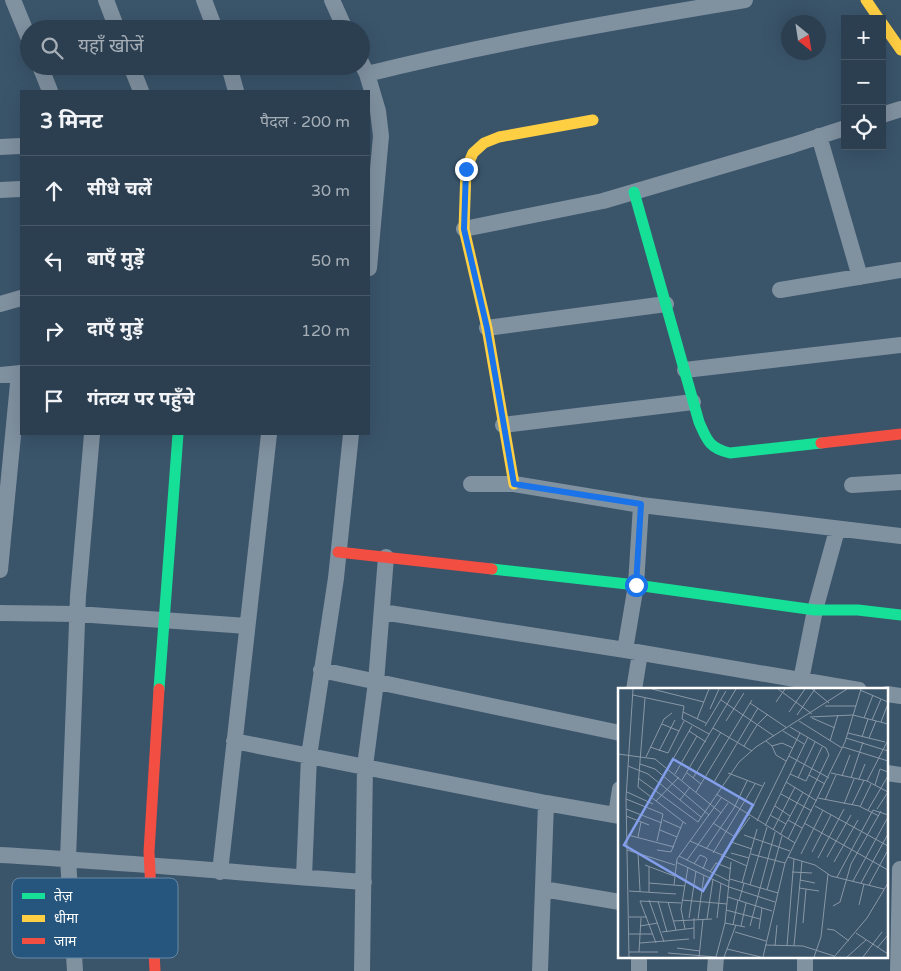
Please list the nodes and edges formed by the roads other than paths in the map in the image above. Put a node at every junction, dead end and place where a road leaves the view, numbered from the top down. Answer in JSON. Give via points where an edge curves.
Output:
{"nodes":[{"id":1,"x":13,"y":0,"type":"edge"},
{"id":2,"x":106,"y":0,"type":"edge"},
{"id":3,"x":204,"y":0,"type":"edge"},
{"id":4,"x":332,"y":0,"type":"edge"},
{"id":5,"x":866,"y":0,"type":"edge"},
{"id":6,"x":738,"y":1,"type":"edge"},
{"id":7,"x":876,"y":15,"type":"edge"},
{"id":8,"x":21,"y":20,"type":"edge"},
{"id":9,"x":114,"y":20,"type":"edge"},
{"id":10,"x":212,"y":20,"type":"edge"},
{"id":11,"x":340,"y":20,"type":"edge"},
{"id":12,"x":886,"y":29,"type":"edge"},
{"id":13,"x":901,"y":50,"type":"edge"},
{"id":14,"x":370,"y":67,"type":"edge"},
{"id":15,"x":44,"y":75,"type":"edge"},
{"id":16,"x":135,"y":75,"type":"edge"},
{"id":17,"x":232,"y":75,"type":"edge"},
{"id":18,"x":366,"y":75,"type":"edge"},
{"id":19,"x":50,"y":90,"type":"edge"},
{"id":20,"x":141,"y":90,"type":"edge"},
{"id":21,"x":236,"y":90,"type":"edge"},
{"id":22,"x":369,"y":90,"type":"edge"},
{"id":23,"x":370,"y":94,"type":"edge"},
{"id":24,"x":901,"y":109,"type":"edge"},
{"id":25,"x":374,"y":112,"type":"edge"},
{"id":26,"x":886,"y":114,"type":"edge"},
{"id":27,"x":593,"y":120,"type":"dead end"},
{"id":28,"x":841,"y":129,"type":"edge"},
{"id":29,"x":819,"y":136,"type":"junction"},
{"id":30,"x":20,"y":146,"type":"edge"},
{"id":31,"x":0,"y":147,"type":"edge"},
{"id":32,"x":373,"y":171,"type":"edge"},
{"id":33,"x":20,"y":189,"type":"edge"},
{"id":34,"x":0,"y":190,"type":"edge"},
{"id":35,"x":634,"y":192,"type":"junction"},
{"id":36,"x":464,"y":229,"type":"junction"},
{"id":37,"x":370,"y":244,"type":"edge"},
{"id":38,"x":901,"y":270,"type":"edge"},
{"id":39,"x":860,"y":277,"type":"junction"},
{"id":40,"x":780,"y":290,"type":"dead end"},
{"id":41,"x":20,"y":298,"type":"edge"},
{"id":42,"x":0,"y":304,"type":"edge"},
{"id":43,"x":666,"y":304,"type":"junction"},
{"id":44,"x":487,"y":328,"type":"junction"},
{"id":45,"x":901,"y":345,"type":"edge"},
{"id":46,"x":685,"y":370,"type":"junction"},
{"id":47,"x":20,"y":373,"type":"edge"},
{"id":48,"x":0,"y":374,"type":"edge"},
{"id":49,"x":694,"y":402,"type":"junction"},
{"id":50,"x":503,"y":425,"type":"junction"},
{"id":51,"x":901,"y":434,"type":"edge"},
{"id":52,"x":92,"y":435,"type":"edge"},
{"id":53,"x":178,"y":435,"type":"edge"},
{"id":54,"x":268,"y":435,"type":"edge"},
{"id":55,"x":351,"y":435,"type":"edge"},
{"id":56,"x":901,"y":482,"type":"edge"},
{"id":57,"x":471,"y":484,"type":"dead end"},
{"id":58,"x":514,"y":484,"type":"junction"},
{"id":59,"x":852,"y":485,"type":"dead end"},
{"id":60,"x":641,"y":504,"type":"junction"},
{"id":61,"x":837,"y":530,"type":"junction"},
{"id":62,"x":901,"y":536,"type":"edge"},
{"id":63,"x":1,"y":550,"type":"edge"},
{"id":64,"x":338,"y":552,"type":"junction"},
{"id":65,"x":386,"y":557,"type":"junction"},
{"id":66,"x":0,"y":570,"type":"edge"},
{"id":67,"x":636,"y":585,"type":"junction"},
{"id":68,"x":815,"y":610,"type":"junction"},
{"id":69,"x":382,"y":612,"type":"junction"},
{"id":70,"x":0,"y":613,"type":"edge"},
{"id":71,"x":77,"y":614,"type":"junction"},
{"id":72,"x":901,"y":615,"type":"edge"},
{"id":73,"x":163,"y":620,"type":"junction"},
{"id":74,"x":247,"y":626,"type":"junction"},
{"id":75,"x":632,"y":651,"type":"junction"},
{"id":76,"x":322,"y":670,"type":"junction"},
{"id":77,"x":376,"y":682,"type":"junction"},
{"id":78,"x":800,"y":685,"type":"edge"},
{"id":79,"x":634,"y":688,"type":"edge"},
{"id":80,"x":835,"y":688,"type":"edge"},
{"id":81,"x":888,"y":694,"type":"edge"},
{"id":82,"x":901,"y":696,"type":"edge"},
{"id":83,"x":618,"y":732,"type":"edge"},
{"id":84,"x":234,"y":741,"type":"junction"},
{"id":85,"x":309,"y":756,"type":"junction"},
{"id":86,"x":365,"y":766,"type":"junction"},
{"id":87,"x":888,"y":773,"type":"edge"},
{"id":88,"x":901,"y":775,"type":"edge"},
{"id":89,"x":546,"y":803,"type":"junction"},
{"id":90,"x":618,"y":816,"type":"edge"},
{"id":91,"x":0,"y":855,"type":"edge"},
{"id":92,"x":68,"y":859,"type":"junction"},
{"id":93,"x":149,"y":864,"type":"junction"},
{"id":94,"x":896,"y":868,"type":"edge"},
{"id":95,"x":220,"y":872,"type":"junction"},
{"id":96,"x":304,"y":877,"type":"junction"},
{"id":97,"x":69,"y":878,"type":"edge"},
{"id":98,"x":150,"y":878,"type":"edge"},
{"id":99,"x":364,"y":882,"type":"junction"},
{"id":100,"x":543,"y":889,"type":"junction"},
{"id":101,"x":618,"y":902,"type":"edge"},
{"id":102,"x":74,"y":958,"type":"edge"},
{"id":103,"x":154,"y":958,"type":"edge"},
{"id":104,"x":639,"y":958,"type":"edge"},
{"id":105,"x":716,"y":958,"type":"edge"},
{"id":106,"x":805,"y":958,"type":"edge"},
{"id":107,"x":75,"y":971,"type":"edge"},
{"id":108,"x":155,"y":971,"type":"edge"},
{"id":109,"x":366,"y":971,"type":"edge"},
{"id":110,"x":540,"y":971,"type":"edge"},
{"id":111,"x":639,"y":971,"type":"edge"},
{"id":112,"x":715,"y":971,"type":"edge"},
{"id":113,"x":805,"y":971,"type":"edge"},
{"id":114,"x":898,"y":971,"type":"edge"}],
"edges":[{"from":1,"to":8,"type":"street"},
{"from":2,"to":9,"type":"street"},
{"from":3,"to":10,"type":"street"},
{"from":4,"to":11,"type":"street"},
{"from":5,"to":7,"type":"street"},
{"from":6,"to":14,"type":"street","via":[[569,30],[419,61]]},
{"from":12,"to":13,"type":"street"},
{"from":15,"to":19,"type":"street"},
{"from":16,"to":20,"type":"street"},
{"from":17,"to":21,"type":"street"},
{"from":18,"to":22,"type":"street"},
{"from":23,"to":25,"type":"street"},
{"from":24,"to":26,"type":"street"},
{"from":25,"to":32,"type":"street","via":[[381,136]]},
{"from":27,"to":36,"type":"street","via":[[499,137],[478,148],[466,169]]},
{"from":28,"to":29,"type":"street"},
{"from":29,"to":35,"type":"street"},
{"from":29,"to":39,"type":"street"},
{"from":30,"to":31,"type":"street"},
{"from":32,"to":37,"type":"street"},
{"from":33,"to":34,"type":"street"},
{"from":35,"to":36,"type":"street"},
{"from":35,"to":43,"type":"street"},
{"from":36,"to":44,"type":"street"},
{"from":38,"to":39,"type":"street"},
{"from":39,"to":40,"type":"street"},
{"from":41,"to":42,"type":"street"},
{"from":43,"to":44,"type":"street"},
{"from":43,"to":46,"type":"street"},
{"from":44,"to":50,"type":"street"},
{"from":45,"to":46,"type":"street"},
{"from":46,"to":49,"type":"street"},
{"from":47,"to":48,"type":"street"},
{"from":47,"to":63,"type":"street"},
{"from":49,"to":50,"type":"street"},
{"from":49,"to":51,"type":"street","via":[[699,422],[711,446],[730,453]]},
{"from":50,"to":58,"type":"street"},
{"from":52,"to":71,"type":"street"},
{"from":53,"to":73,"type":"street"},
{"from":54,"to":74,"type":"street"},
{"from":55,"to":64,"type":"street"},
{"from":56,"to":59,"type":"street"},
{"from":57,"to":58,"type":"street"},
{"from":58,"to":60,"type":"street"},
{"from":60,"to":61,"type":"street"},
{"from":60,"to":67,"type":"street"},
{"from":61,"to":62,"type":"street"},
{"from":61,"to":68,"type":"street"},
{"from":63,"to":66,"type":"street"},
{"from":64,"to":65,"type":"street"},
{"from":64,"to":76,"type":"street"},
{"from":65,"to":67,"type":"street"},
{"from":65,"to":69,"type":"street"},
{"from":67,"to":68,"type":"street"},
{"from":67,"to":75,"type":"street"},
{"from":68,"to":72,"type":"street"},
{"from":68,"to":78,"type":"street"},
{"from":69,"to":75,"type":"street"},
{"from":69,"to":77,"type":"street"},
{"from":70,"to":71,"type":"street"},
{"from":71,"to":73,"type":"street"},
{"from":71,"to":92,"type":"street"},
{"from":73,"to":74,"type":"street"},
{"from":73,"to":93,"type":"street"},
{"from":74,"to":84,"type":"street"},
{"from":75,"to":78,"type":"street"},
{"from":75,"to":79,"type":"street"},
{"from":76,"to":77,"type":"street"},
{"from":76,"to":85,"type":"street"},
{"from":77,"to":83,"type":"street"},
{"from":77,"to":86,"type":"street"},
{"from":78,"to":80,"type":"street"},
{"from":81,"to":82,"type":"street"},
{"from":84,"to":85,"type":"street"},
{"from":84,"to":95,"type":"street"},
{"from":85,"to":86,"type":"street"},
{"from":85,"to":96,"type":"street"},
{"from":86,"to":89,"type":"street"},
{"from":86,"to":99,"type":"street"},
{"from":87,"to":88,"type":"street"},
{"from":89,"to":90,"type":"street"},
{"from":89,"to":100,"type":"street"},
{"from":91,"to":92,"type":"street"},
{"from":92,"to":93,"type":"street"},
{"from":92,"to":97,"type":"street"},
{"from":93,"to":95,"type":"street"},
{"from":93,"to":98,"type":"street"},
{"from":94,"to":114,"type":"street"},
{"from":95,"to":96,"type":"street"},
{"from":96,"to":99,"type":"street"},
{"from":99,"to":109,"type":"street"},
{"from":100,"to":101,"type":"street"},
{"from":100,"to":110,"type":"street"},
{"from":102,"to":107,"type":"street"},
{"from":103,"to":108,"type":"street"},
{"from":104,"to":111,"type":"street"},
{"from":105,"to":112,"type":"street"},
{"from":106,"to":113,"type":"street"}]}
